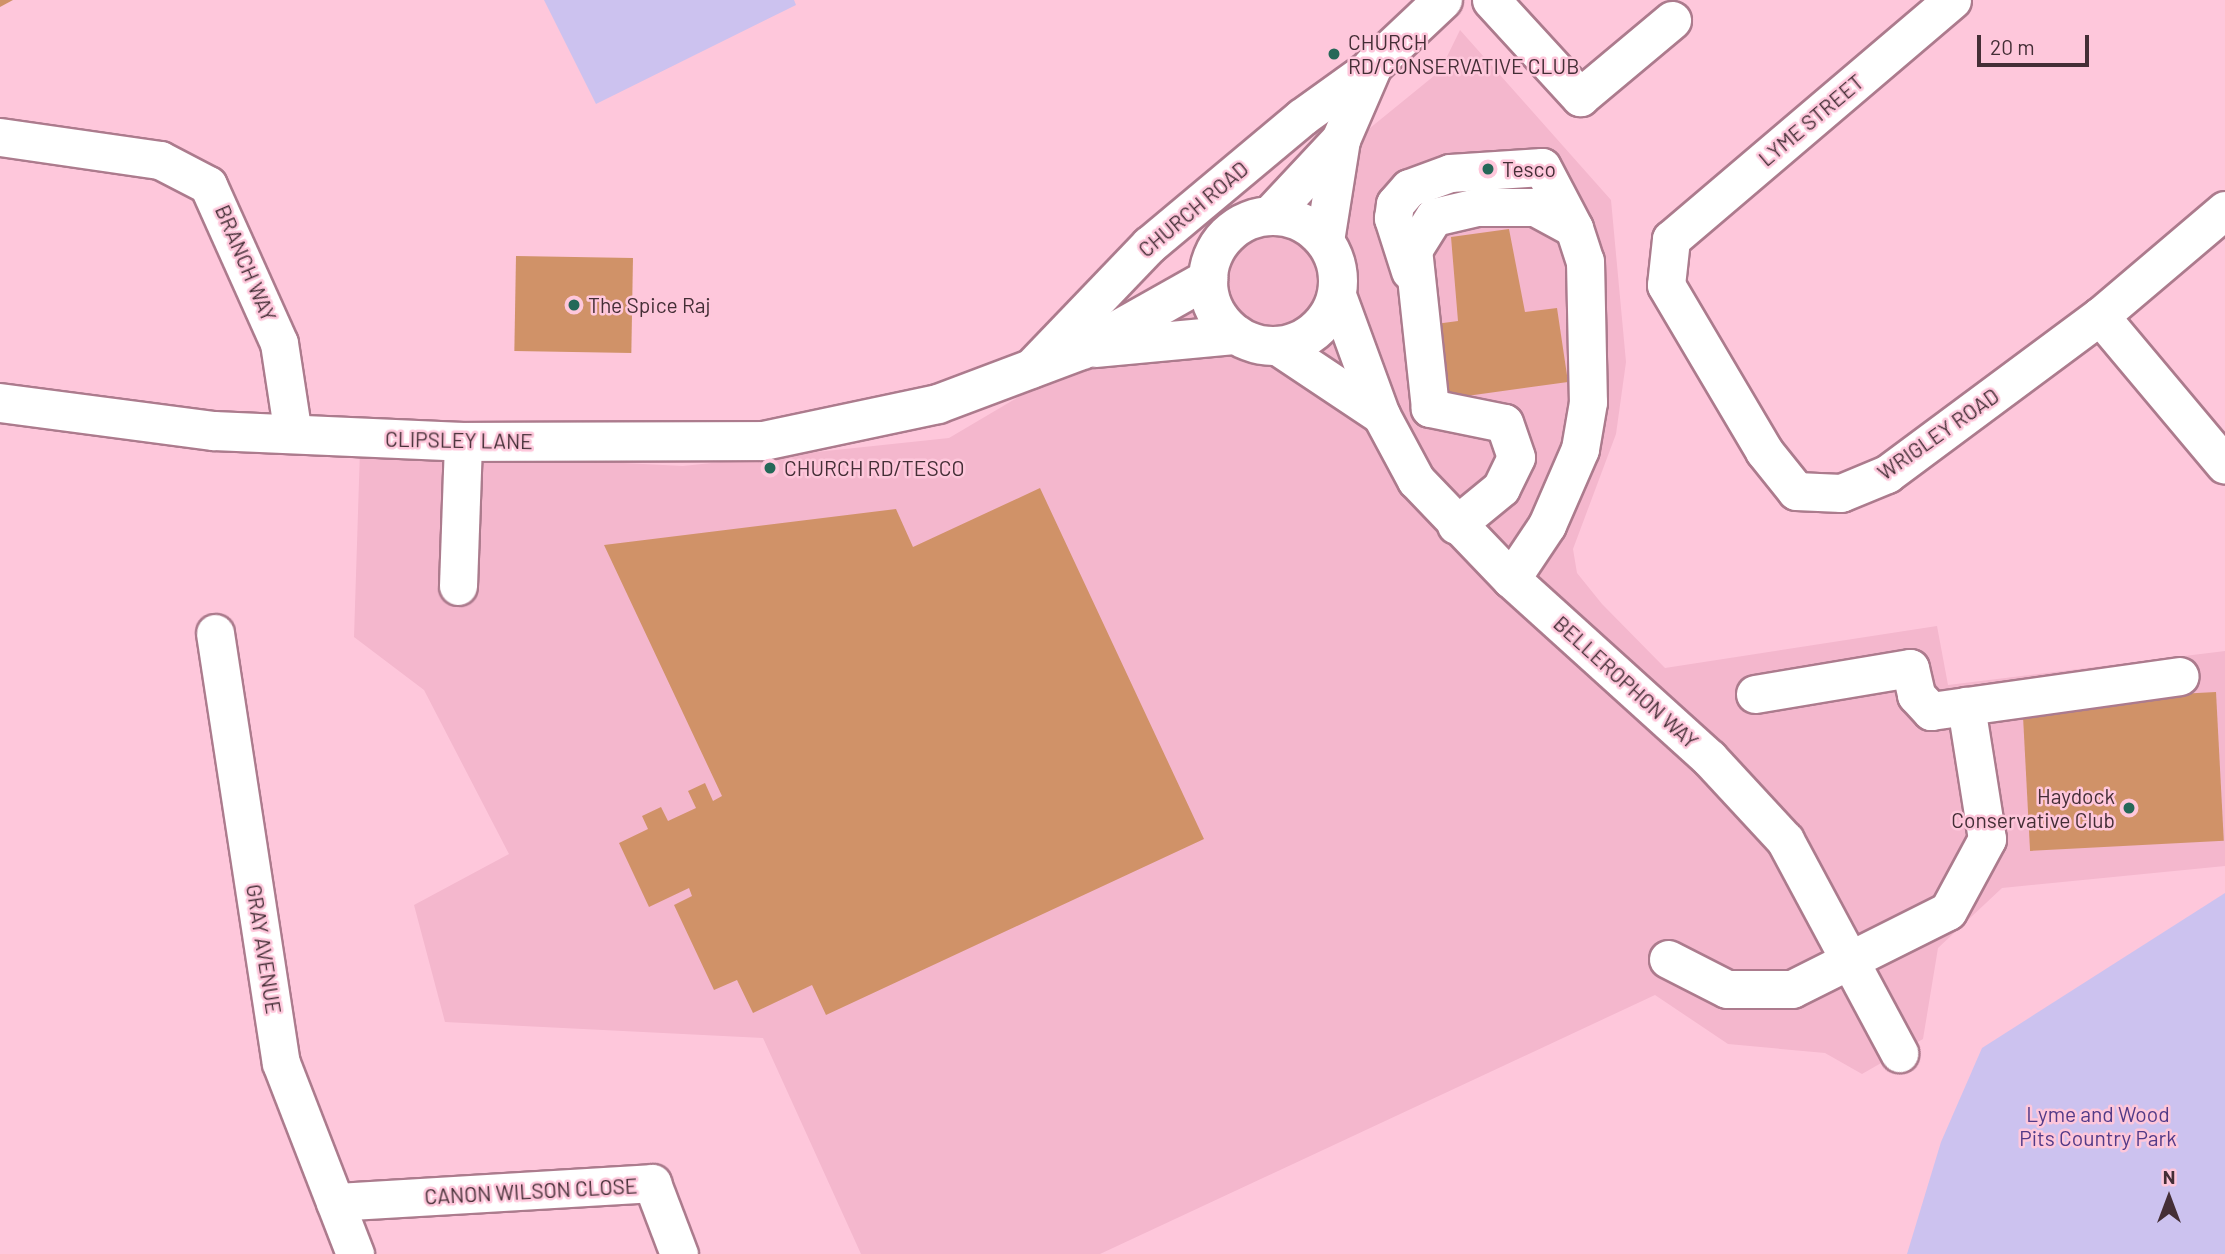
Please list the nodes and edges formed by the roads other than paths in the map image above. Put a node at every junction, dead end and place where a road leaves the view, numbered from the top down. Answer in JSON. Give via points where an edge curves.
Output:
{"nodes":[{"id":1,"x":1443,"y":0,"type":"edge"},
{"id":2,"x":1491,"y":0,"type":"edge"},
{"id":3,"x":1952,"y":0,"type":"edge"},
{"id":4,"x":1672,"y":20,"type":"dead end"},
{"id":5,"x":1373,"y":66,"type":"junction"},
{"id":6,"x":0,"y":137,"type":"edge"},
{"id":7,"x":1341,"y":140,"type":"junction"},
{"id":8,"x":2225,"y":210,"type":"edge"},
{"id":9,"x":1270,"y":216,"type":"junction"},
{"id":10,"x":1671,"y":239,"type":"joint"},
{"id":11,"x":1325,"y":241,"type":"junction"},
{"id":12,"x":1208,"y":279,"type":"junction"},
{"id":13,"x":1337,"y":295,"type":"junction"},
{"id":14,"x":2100,"y":316,"type":"junction"},
{"id":15,"x":1236,"y":335,"type":"junction"},
{"id":16,"x":1279,"y":347,"type":"junction"},
{"id":17,"x":1082,"y":350,"type":"junction"},
{"id":18,"x":1030,"y":369,"type":"junction"},
{"id":19,"x":0,"y":403,"type":"edge"},
{"id":20,"x":918,"y":409,"type":"joint"},
{"id":21,"x":1381,"y":415,"type":"junction"},
{"id":22,"x":293,"y":434,"type":"junction"},
{"id":23,"x":464,"y":442,"type":"junction"},
{"id":24,"x":2225,"y":465,"type":"edge"},
{"id":25,"x":1456,"y":525,"type":"junction"},
{"id":26,"x":1511,"y":579,"type":"junction"},
{"id":27,"x":458,"y":586,"type":"dead end"},
{"id":28,"x":215,"y":633,"type":"dead end"},
{"id":29,"x":2180,"y":676,"type":"dead end"},
{"id":30,"x":1755,"y":694,"type":"dead end"},
{"id":31,"x":1966,"y":706,"type":"junction"},
{"id":32,"x":1668,"y":959,"type":"dead end"},
{"id":33,"x":1854,"y":963,"type":"junction"},
{"id":34,"x":1899,"y":1053,"type":"dead end"},
{"id":35,"x":335,"y":1202,"type":"junction"},
{"id":36,"x":355,"y":1254,"type":"edge"},
{"id":37,"x":679,"y":1254,"type":"edge"}],
"edges":[{"from":1,"to":5,"type":"main road","name":"CHURCH ROAD"},
{"from":2,"to":4,"type":"street","via":[[1580,97]]},
{"from":3,"to":10,"type":"street","name":"LYME STREET"},
{"from":5,"to":7,"type":"main road","name":"CHURCH ROAD"},
{"from":5,"to":18,"type":"street","name":"CHURCH ROAD","via":[[1301,117],[1149,245]]},
{"from":6,"to":22,"type":"street","name":"BRANCH WAY","via":[[160,160],[208,185],[279,343]]},
{"from":7,"to":9,"type":"main road","name":"CHURCH ROAD"},
{"from":7,"to":11,"type":"main road","name":"CHURCH ROAD"},
{"from":8,"to":14,"type":"street","name":"WRIGLEY ROAD"},
{"from":9,"to":11,"type":"main road","via":[[1290,219]]},
{"from":9,"to":12,"type":"main road","via":[[1234,229],[1220,243]]},
{"from":10,"to":14,"type":"street","name":"WRIGLEY ROAD","via":[[1666,285],[1764,451],[1796,491],[1841,493],[1887,474]]},
{"from":11,"to":13,"type":"main road","via":[[1338,275]]},
{"from":12,"to":15,"type":"main road","via":[[1211,301]]},
{"from":12,"to":17,"type":"main road","name":"CHURCH ROAD"},
{"from":13,"to":16,"type":"main road","via":[[1318,329]]},
{"from":13,"to":21,"type":"street","name":"BELLEROPHON WAY"},
{"from":14,"to":24,"type":"street"},
{"from":15,"to":16,"type":"main road"},
{"from":15,"to":17,"type":"main road","name":"CHURCH ROAD"},
{"from":16,"to":21,"type":"street","name":"BELLEROPHON WAY"},
{"from":17,"to":18,"type":"main road","name":"CHURCH ROAD"},
{"from":18,"to":20,"type":"main road","name":"CHURCH ROAD"},
{"from":19,"to":22,"type":"main road","name":"CLIPSLEY LANE","via":[[171,428]]},
{"from":20,"to":23,"type":"main road","name":"CLIPSLEY LANE","via":[[764,441]]},
{"from":21,"to":25,"type":"street","name":"BELLEROPHON WAY","via":[[1416,480]]},
{"from":22,"to":23,"type":"main road","name":"CLIPSLEY LANE"},
{"from":23,"to":27,"type":"street"},
{"from":25,"to":26,"type":"street","name":"BELLEROPHON WAY"},
{"from":25,"to":26,"type":"street","via":[[1501,488],[1516,457],[1504,423],[1430,408],[1411,272],[1420,231],[1434,217],[1477,208],[1535,207],[1574,228],[1587,284],[1588,402],[1580,449],[1546,525]]},
{"from":26,"to":33,"type":"street","name":"BELLEROPHON WAY","via":[[1709,758],[1785,840]]},
{"from":28,"to":35,"type":"street","name":"GRAY AVENUE","via":[[281,1063]]},
{"from":29,"to":31,"type":"street"},
{"from":30,"to":31,"type":"street","via":[[1910,668],[1916,695],[1931,712]]},
{"from":31,"to":33,"type":"street","via":[[1987,839],[1948,911]]},
{"from":32,"to":33,"type":"street","via":[[1727,989],[1792,989]]},
{"from":33,"to":34,"type":"street","name":"BELLEROPHON WAY"},
{"from":35,"to":36,"type":"street","name":"GRAY AVENUE"},
{"from":35,"to":37,"type":"street","name":"CANON WILSON CLOSE","via":[[652,1183]]}]}
